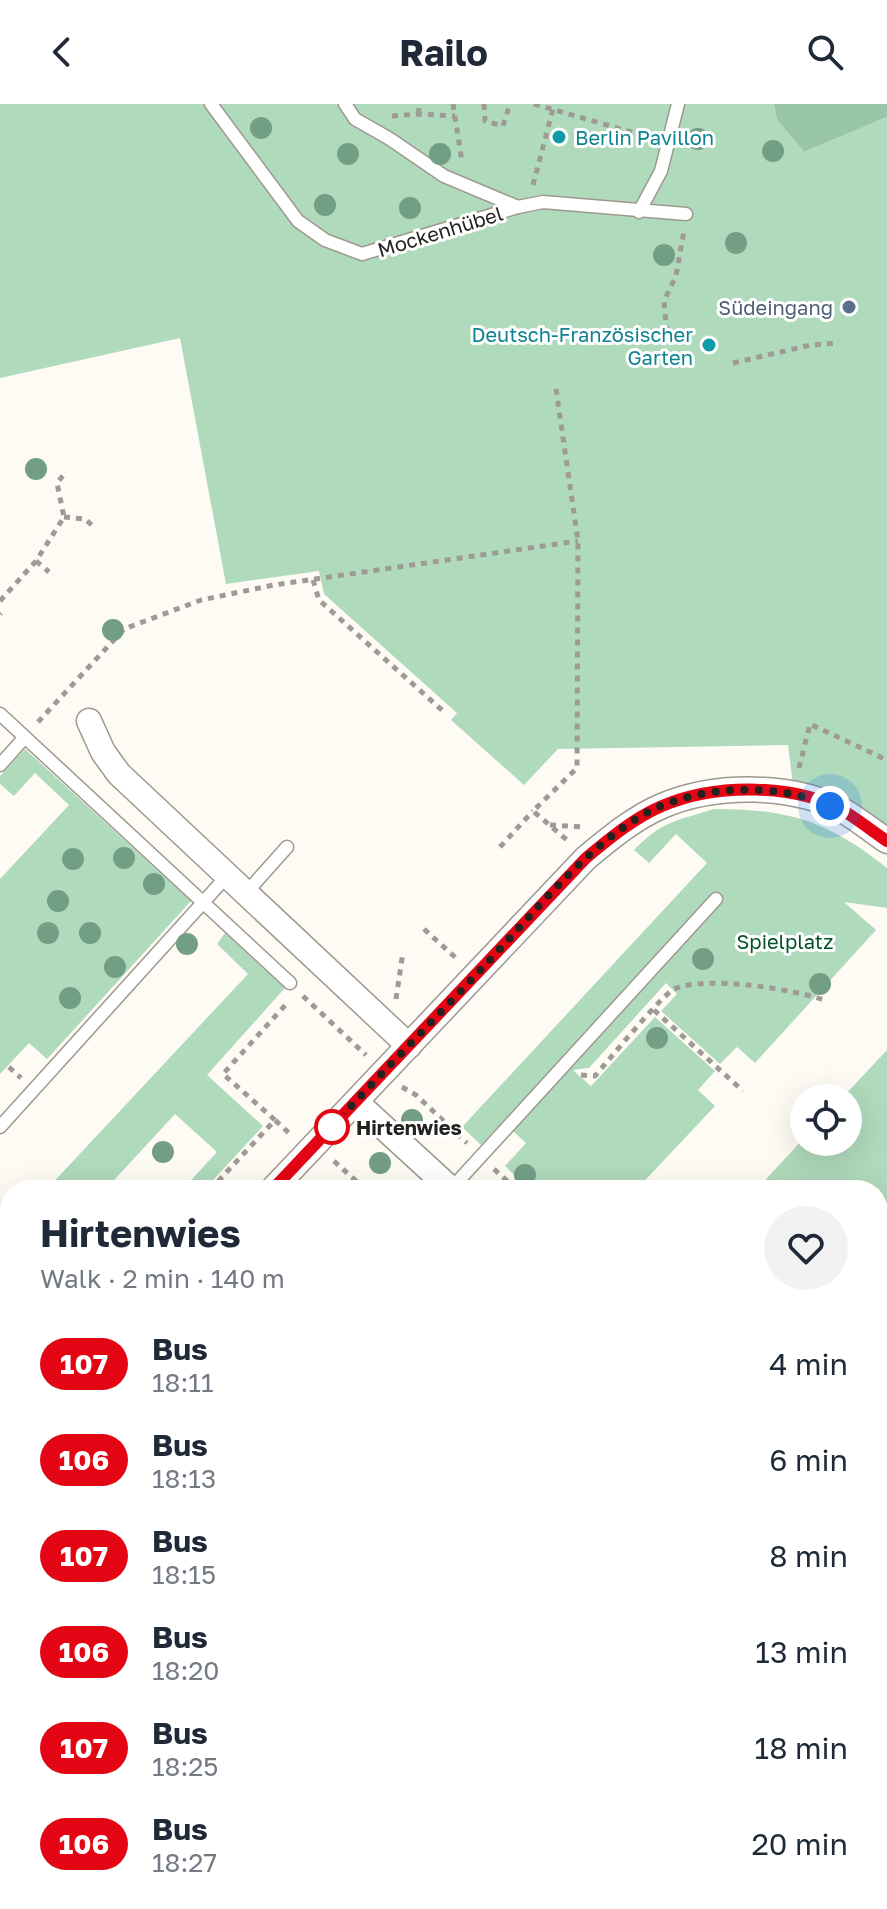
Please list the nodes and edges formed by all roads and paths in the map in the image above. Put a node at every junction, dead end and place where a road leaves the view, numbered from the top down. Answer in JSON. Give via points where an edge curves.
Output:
{"nodes":[{"id":1,"x":345,"y":104,"type":"edge"},
{"id":2,"x":420,"y":104,"type":"edge"},
{"id":3,"x":453,"y":104,"type":"edge"},
{"id":4,"x":484,"y":104,"type":"edge"},
{"id":5,"x":510,"y":104,"type":"edge"},
{"id":6,"x":534,"y":104,"type":"edge"},
{"id":7,"x":678,"y":104,"type":"edge"},
{"id":8,"x":209,"y":106,"type":"edge"},
{"id":9,"x":553,"y":109,"type":"junction"},
{"id":10,"x":418,"y":114,"type":"junction"},
{"id":11,"x":455,"y":116,"type":"junction"},
{"id":12,"x":355,"y":119,"type":"junction"},
{"id":13,"x":668,"y":142,"type":"junction"},
{"id":14,"x":466,"y":184,"type":"junction"},
{"id":15,"x":523,"y":206,"type":"junction"},
{"id":16,"x":639,"y":212,"type":"junction"},
{"id":17,"x":686,"y":214,"type":"joint"},
{"id":18,"x":839,"y":343,"type":"dead end"},
{"id":19,"x":668,"y":344,"type":"dead end"},
{"id":20,"x":733,"y":363,"type":"dead end"},
{"id":21,"x":556,"y":389,"type":"dead end"},
{"id":22,"x":65,"y":473,"type":"dead end"},
{"id":23,"x":64,"y":517,"type":"junction"},
{"id":24,"x":96,"y":529,"type":"dead end"},
{"id":25,"x":578,"y":541,"type":"junction"},
{"id":26,"x":36,"y":561,"type":"junction"},
{"id":27,"x":49,"y":572,"type":"dead end"},
{"id":28,"x":313,"y":580,"type":"junction"},
{"id":29,"x":0,"y":601,"type":"edge"},
{"id":30,"x":444,"y":712,"type":"dead end"},
{"id":31,"x":0,"y":714,"type":"edge"},
{"id":32,"x":89,"y":721,"type":"dead end"},
{"id":33,"x":25,"y":737,"type":"junction"},
{"id":34,"x":887,"y":760,"type":"edge"},
{"id":35,"x":0,"y":765,"type":"edge"},
{"id":36,"x":797,"y":780,"type":"dead end"},
{"id":37,"x":533,"y":811,"type":"junction"},
{"id":38,"x":564,"y":838,"type":"dead end"},
{"id":39,"x":887,"y":841,"type":"edge"},
{"id":40,"x":287,"y":847,"type":"dead end"},
{"id":41,"x":500,"y":847,"type":"dead end"},
{"id":42,"x":227,"y":876,"type":"junction"},
{"id":43,"x":246,"y":893,"type":"junction"},
{"id":44,"x":716,"y":899,"type":"dead end"},
{"id":45,"x":202,"y":903,"type":"junction"},
{"id":46,"x":424,"y":929,"type":"dead end"},
{"id":47,"x":403,"y":952,"type":"dead end"},
{"id":48,"x":475,"y":976,"type":"junction"},
{"id":49,"x":290,"y":983,"type":"dead end"},
{"id":50,"x":827,"y":1001,"type":"dead end"},
{"id":51,"x":654,"y":1010,"type":"junction"},
{"id":52,"x":402,"y":1040,"type":"junction"},
{"id":53,"x":354,"y":1065,"type":"dead end"},
{"id":54,"x":588,"y":1076,"type":"dead end"},
{"id":55,"x":399,"y":1085,"type":"dead end"},
{"id":56,"x":743,"y":1091,"type":"dead end"},
{"id":57,"x":356,"y":1102,"type":"junction"},
{"id":58,"x":275,"y":1120,"type":"junction"},
{"id":59,"x":301,"y":1122,"type":"dead end"},
{"id":60,"x":0,"y":1127,"type":"edge"},
{"id":61,"x":315,"y":1144,"type":"junction"},
{"id":62,"x":480,"y":1156,"type":"junction"},
{"id":63,"x":219,"y":1180,"type":"edge"},
{"id":64,"x":281,"y":1180,"type":"edge"},
{"id":65,"x":355,"y":1180,"type":"edge"},
{"id":66,"x":440,"y":1180,"type":"edge"},
{"id":67,"x":460,"y":1180,"type":"edge"},
{"id":68,"x":506,"y":1180,"type":"edge"}],
"edges":[{"from":1,"to":12,"type":"lane"},
{"from":2,"to":10,"type":"path"},
{"from":3,"to":11,"type":"path"},
{"from":4,"to":5,"type":"path","via":[[485,121],[503,126]]},
{"from":6,"to":9,"type":"path"},
{"from":7,"to":13,"type":"lane"},
{"from":8,"to":15,"type":"lane","name":"Mockenhübel","via":[[298,221],[325,240],[362,254]]},
{"from":9,"to":13,"type":"path"},
{"from":9,"to":15,"type":"path"},
{"from":10,"to":11,"type":"path"},
{"from":10,"to":12,"type":"path"},
{"from":11,"to":14,"type":"path"},
{"from":12,"to":14,"type":"lane","via":[[444,176]]},
{"from":13,"to":16,"type":"lane","via":[[661,171]]},
{"from":14,"to":15,"type":"lane"},
{"from":15,"to":16,"type":"lane","via":[[543,202]]},
{"from":16,"to":17,"type":"lane"},
{"from":17,"to":19,"type":"path","via":[[676,276],[664,301]]},
{"from":18,"to":20,"type":"path"},
{"from":21,"to":25,"type":"path"},
{"from":22,"to":23,"type":"path","via":[[57,483]]},
{"from":23,"to":24,"type":"path","via":[[85,519]]},
{"from":23,"to":26,"type":"path"},
{"from":25,"to":28,"type":"path"},
{"from":25,"to":37,"type":"path","via":[[577,768]]},
{"from":26,"to":27,"type":"path"},
{"from":26,"to":29,"type":"path"},
{"from":28,"to":30,"type":"path","via":[[319,600]]},
{"from":28,"to":33,"type":"path","via":[[201,600],[124,629]]},
{"from":31,"to":33,"type":"lane"},
{"from":32,"to":42,"type":"street","via":[[119,774]]},
{"from":33,"to":35,"type":"lane"},
{"from":33,"to":45,"type":"lane"},
{"from":34,"to":36,"type":"path","via":[[810,724]]},
{"from":37,"to":38,"type":"path"},
{"from":37,"to":41,"type":"path"},
{"from":39,"to":48,"type":"street","via":[[845,812],[794,793],[721,792],[664,805],[620,830],[586,858]]},
{"from":40,"to":43,"type":"lane"},
{"from":42,"to":43,"type":"street"},
{"from":42,"to":45,"type":"lane"},
{"from":43,"to":52,"type":"street"},
{"from":44,"to":62,"type":"lane"},
{"from":45,"to":49,"type":"lane"},
{"from":45,"to":60,"type":"lane"},
{"from":46,"to":48,"type":"path"},
{"from":47,"to":52,"type":"path","via":[[396,997]]},
{"from":48,"to":52,"type":"street"},
{"from":50,"to":51,"type":"path","via":[[790,990],[711,983],[673,989]]},
{"from":51,"to":54,"type":"path","via":[[595,1076]]},
{"from":51,"to":56,"type":"path"},
{"from":52,"to":57,"type":"street"},
{"from":53,"to":58,"type":"path","via":[[366,1055],[298,991],[223,1074]]},
{"from":55,"to":62,"type":"path"},
{"from":57,"to":61,"type":"street"},
{"from":57,"to":66,"type":"street"},
{"from":58,"to":59,"type":"path","via":[[290,1134]]},
{"from":58,"to":63,"type":"path"},
{"from":61,"to":64,"type":"street"},
{"from":61,"to":65,"type":"path"},
{"from":62,"to":67,"type":"lane"},
{"from":62,"to":68,"type":"path"}]}
